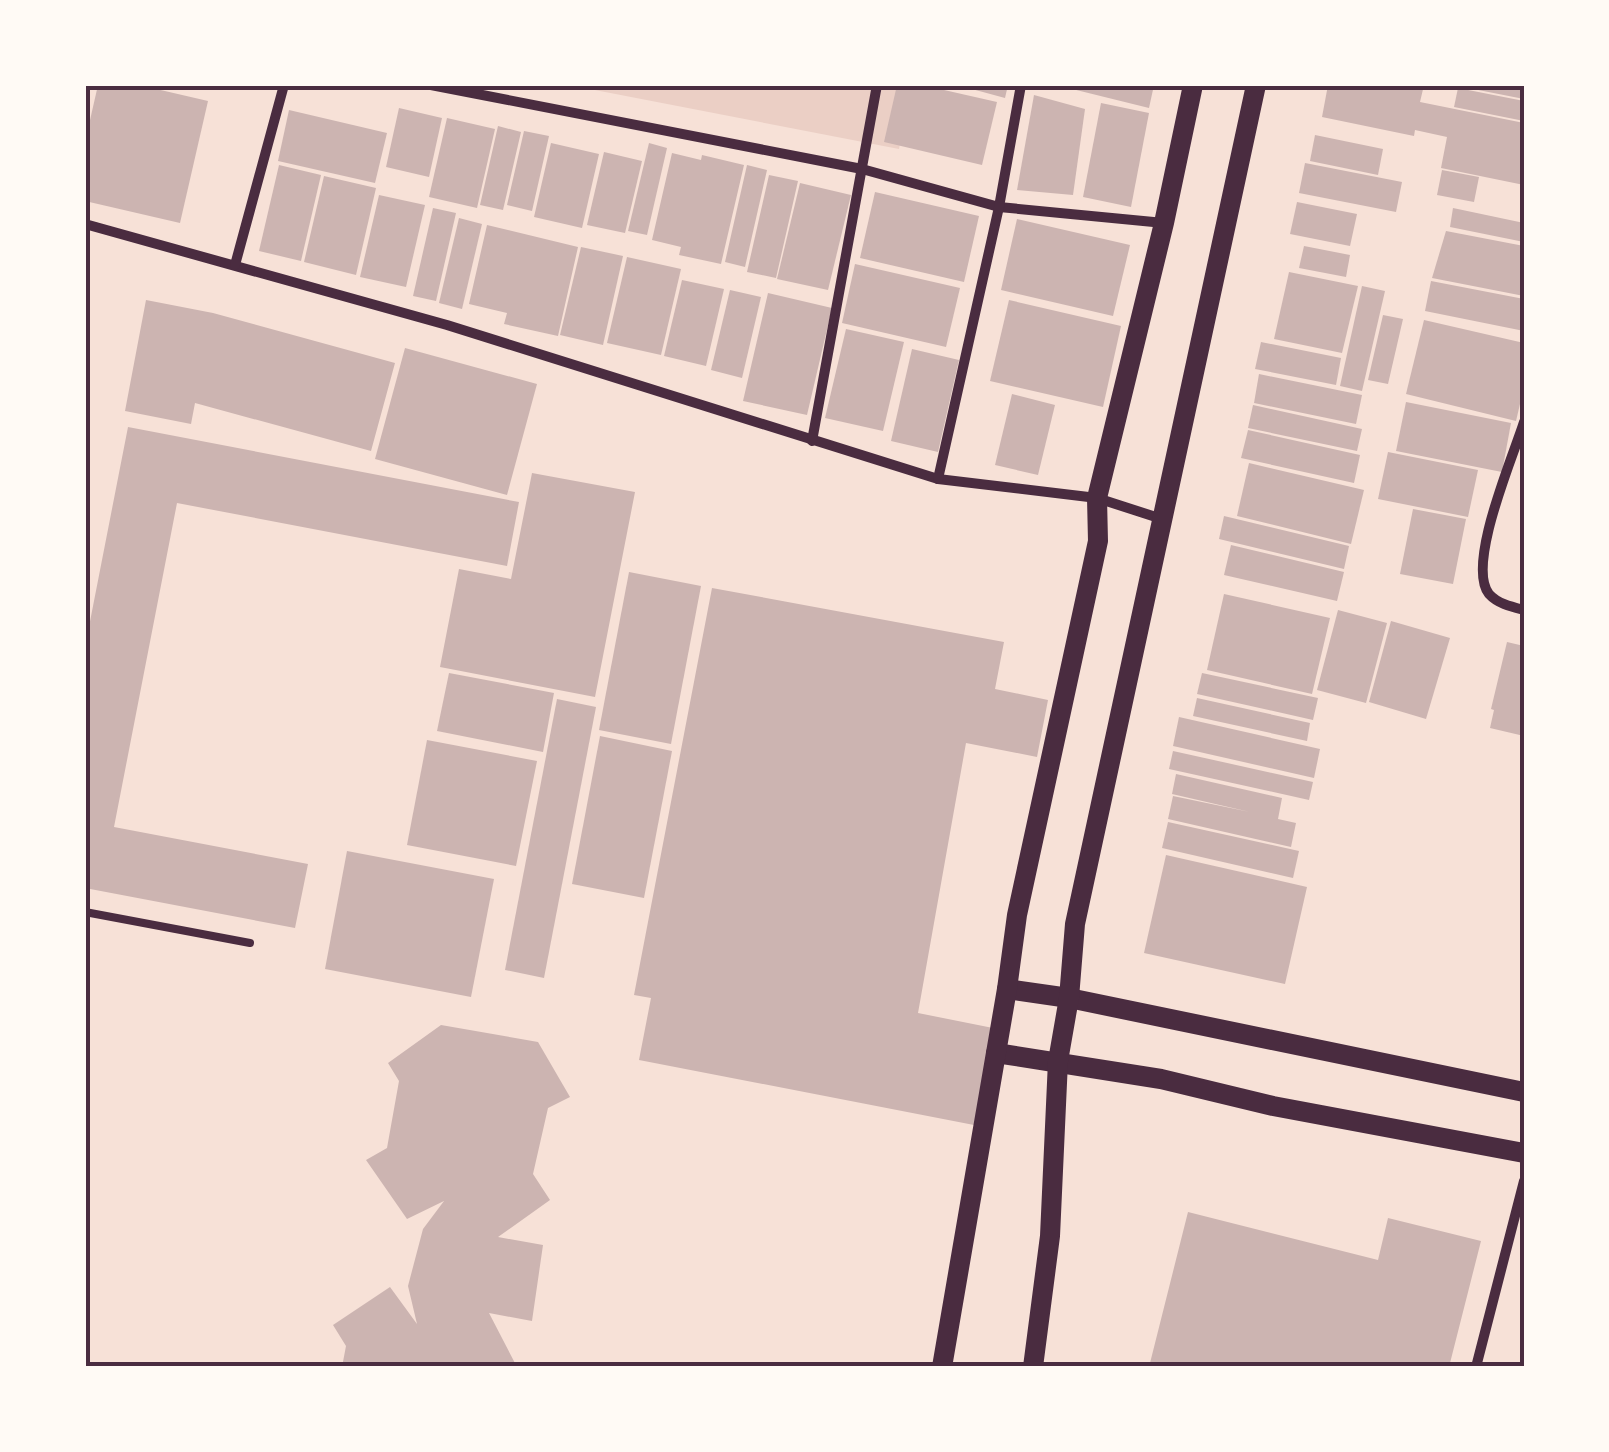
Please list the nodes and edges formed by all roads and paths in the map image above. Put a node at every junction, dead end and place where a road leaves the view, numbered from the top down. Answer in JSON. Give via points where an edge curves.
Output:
{"nodes":[{"id":1,"x":284,"y":85,"type":"edge"},
{"id":2,"x":431,"y":85,"type":"edge"},
{"id":3,"x":877,"y":85,"type":"edge"},
{"id":4,"x":1021,"y":85,"type":"edge"},
{"id":5,"x":1193,"y":85,"type":"edge"},
{"id":6,"x":1256,"y":85,"type":"edge"},
{"id":7,"x":862,"y":169,"type":"junction"},
{"id":8,"x":999,"y":207,"type":"junction"},
{"id":9,"x":1164,"y":223,"type":"junction"},
{"id":10,"x":85,"y":224,"type":"edge"},
{"id":11,"x":236,"y":265,"type":"junction"},
{"id":12,"x":1524,"y":422,"type":"edge"},
{"id":13,"x":812,"y":441,"type":"junction"},
{"id":14,"x":938,"y":479,"type":"junction"},
{"id":15,"x":1096,"y":498,"type":"junction"},
{"id":16,"x":1164,"y":520,"type":"junction"},
{"id":17,"x":1524,"y":610,"type":"edge"},
{"id":18,"x":85,"y":912,"type":"edge"},
{"id":19,"x":250,"y":943,"type":"dead end"},
{"id":20,"x":1007,"y":990,"type":"junction"},
{"id":21,"x":1069,"y":998,"type":"junction"},
{"id":22,"x":996,"y":1053,"type":"junction"},
{"id":23,"x":1058,"y":1061,"type":"junction"},
{"id":24,"x":1524,"y":1092,"type":"edge"},
{"id":25,"x":1524,"y":1153,"type":"edge"},
{"id":26,"x":1524,"y":1182,"type":"edge"},
{"id":27,"x":942,"y":1367,"type":"edge"},
{"id":28,"x":1033,"y":1367,"type":"edge"},
{"id":29,"x":1476,"y":1367,"type":"edge"}],
"edges":[{"from":1,"to":11,"type":"street"},
{"from":2,"to":7,"type":"street"},
{"from":3,"to":7,"type":"street"},
{"from":4,"to":8,"type":"street"},
{"from":5,"to":9,"type":"main road"},
{"from":6,"to":16,"type":"main road"},
{"from":7,"to":8,"type":"street"},
{"from":7,"to":13,"type":"street"},
{"from":8,"to":9,"type":"street"},
{"from":8,"to":14,"type":"street"},
{"from":9,"to":15,"type":"main road"},
{"from":10,"to":11,"type":"street"},
{"from":11,"to":13,"type":"street"},
{"from":12,"to":17,"type":"street","via":[[1482,569],[1491,596]]},
{"from":13,"to":14,"type":"street"},
{"from":14,"to":15,"type":"street"},
{"from":15,"to":16,"type":"street"},
{"from":15,"to":20,"type":"main road","via":[[1098,541],[1016,915]]},
{"from":16,"to":21,"type":"main road","via":[[1075,924]]},
{"from":18,"to":19,"type":"lane"},
{"from":20,"to":21,"type":"main road"},
{"from":20,"to":22,"type":"main road"},
{"from":21,"to":23,"type":"main road"},
{"from":21,"to":24,"type":"main road"},
{"from":22,"to":23,"type":"main road"},
{"from":22,"to":27,"type":"main road"},
{"from":23,"to":25,"type":"main road"},
{"from":23,"to":28,"type":"main road","via":[[1050,1236]]},
{"from":26,"to":29,"type":"street"}]}
